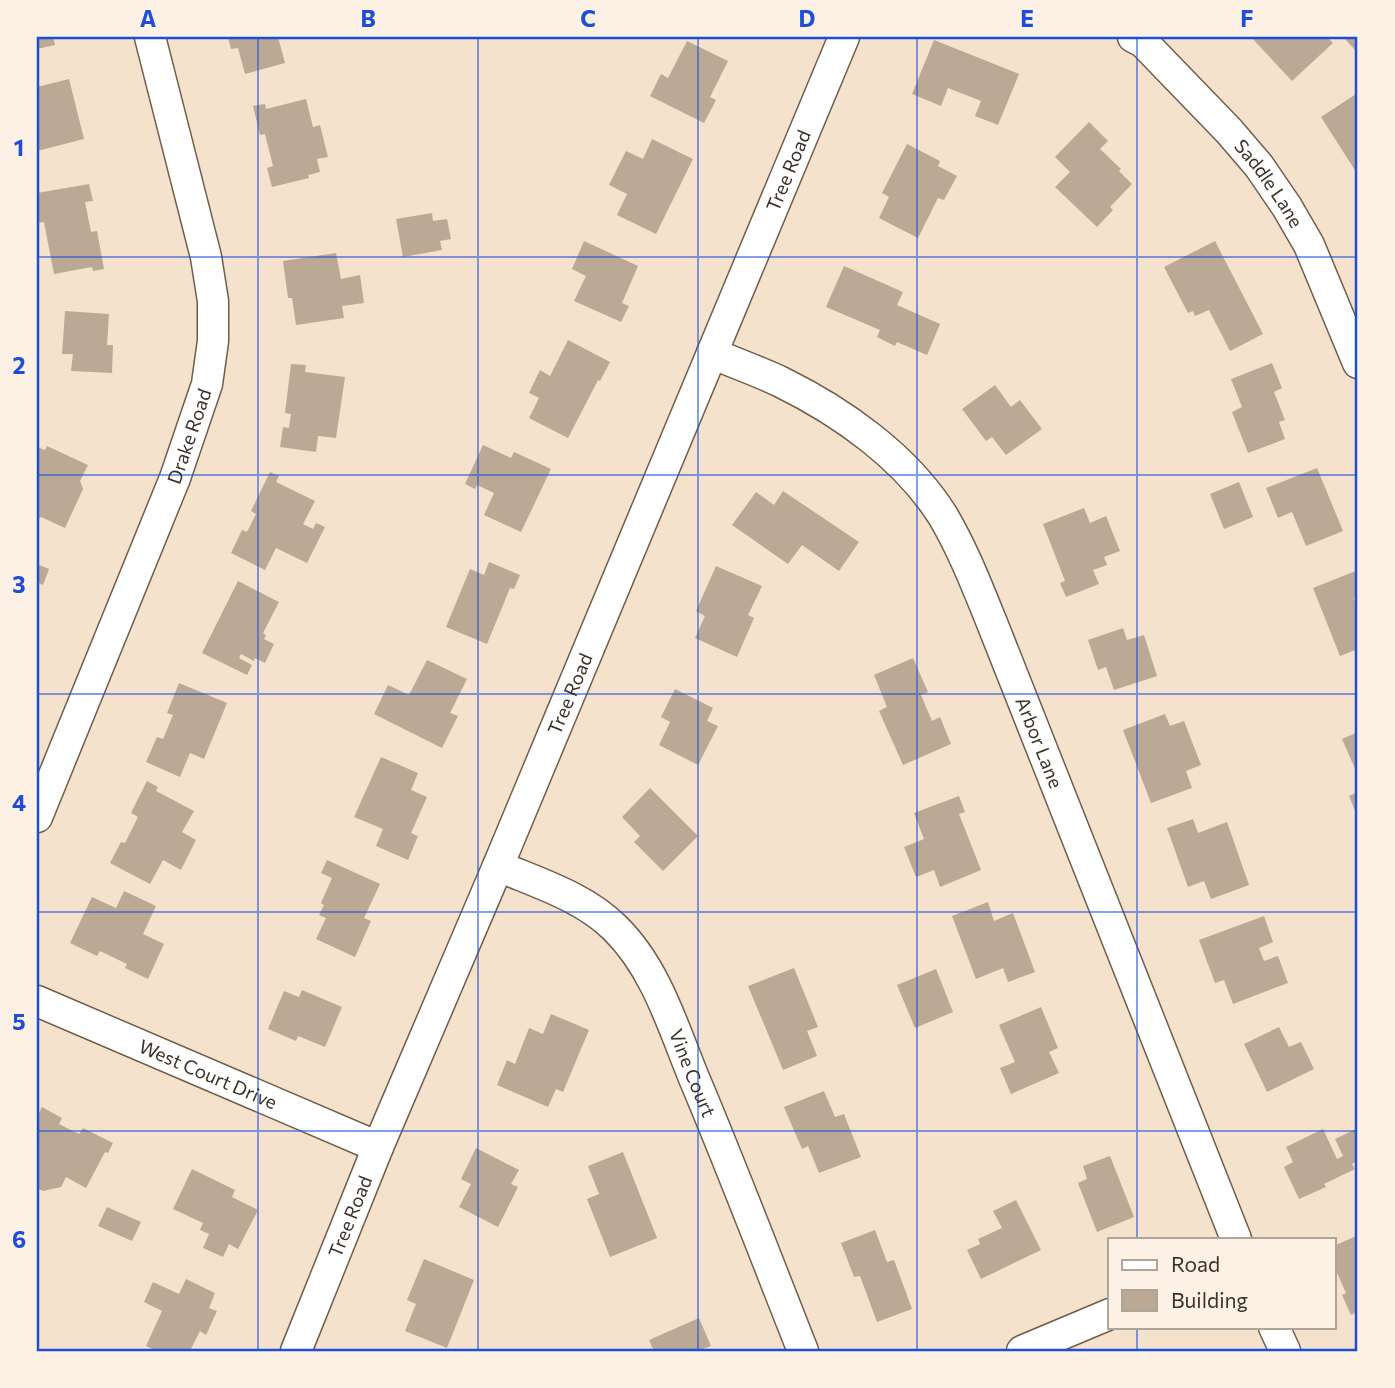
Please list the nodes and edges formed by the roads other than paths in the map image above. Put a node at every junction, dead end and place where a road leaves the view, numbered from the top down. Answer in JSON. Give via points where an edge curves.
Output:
{"nodes":[{"id":1,"x":149,"y":37,"type":"edge"},
{"id":2,"x":845,"y":37,"type":"edge"},
{"id":3,"x":1133,"y":37,"type":"edge"},
{"id":4,"x":712,"y":353,"type":"junction"},
{"id":5,"x":1358,"y":363,"type":"edge"},
{"id":6,"x":37,"y":817,"type":"edge"},
{"id":7,"x":498,"y":866,"type":"junction"},
{"id":8,"x":37,"y":1001,"type":"edge"},
{"id":9,"x":378,"y":1147,"type":"junction"},
{"id":10,"x":1236,"y":1238,"type":"edge"},
{"id":11,"x":1108,"y":1315,"type":"edge"},
{"id":12,"x":1274,"y":1328,"type":"edge"},
{"id":13,"x":296,"y":1351,"type":"edge"},
{"id":14,"x":803,"y":1351,"type":"edge"},
{"id":15,"x":1022,"y":1351,"type":"edge"},
{"id":16,"x":1285,"y":1351,"type":"edge"}],
"edges":[{"from":1,"to":6,"type":"street","name":"Drake Road","via":[[206,257],[213,301],[207,384],[170,490]]},
{"from":2,"to":4,"type":"street","name":"Tree Road"},
{"from":3,"to":5,"type":"street","name":"Saddle Lane","via":[[1143,42],[1259,166],[1309,245]]},
{"from":4,"to":7,"type":"street","name":"Tree Road"},
{"from":4,"to":10,"type":"street","name":"Arbor Lane","via":[[781,382],[854,424],[914,476],[942,515],[992,623]]},
{"from":7,"to":9,"type":"street","name":"Tree Road"},
{"from":7,"to":14,"type":"street","name":"Vine Court","via":[[591,909],[639,954],[723,1147]]},
{"from":8,"to":9,"type":"street","name":"West Court Drive"},
{"from":9,"to":13,"type":"street","name":"Tree Road"},
{"from":11,"to":15,"type":"street"},
{"from":12,"to":16,"type":"street"}]}
